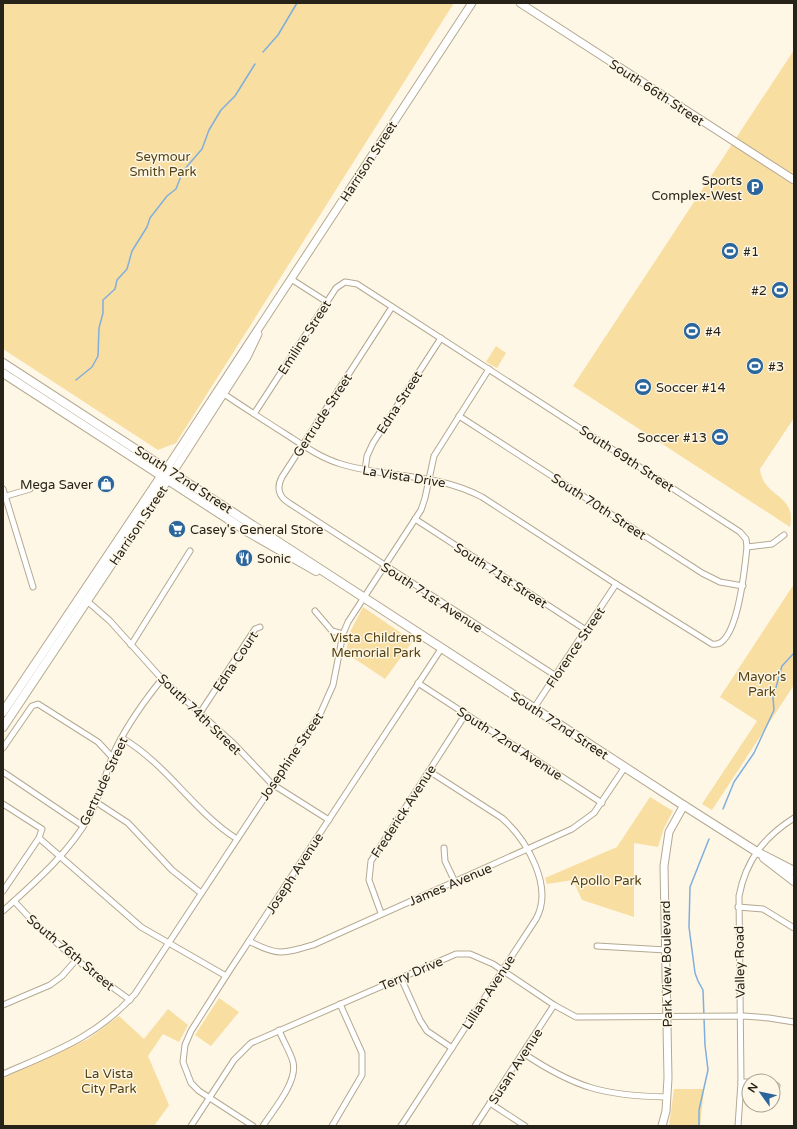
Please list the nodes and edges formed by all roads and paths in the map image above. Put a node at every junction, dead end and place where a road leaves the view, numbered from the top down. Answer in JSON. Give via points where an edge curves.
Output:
{"nodes":[{"id":1,"x":472,"y":3,"type":"edge"},
{"id":2,"x":520,"y":3,"type":"edge"},
{"id":3,"x":794,"y":180,"type":"edge"},
{"id":4,"x":290,"y":279,"type":"junction"},
{"id":5,"x":364,"y":288,"type":"joint"},
{"id":6,"x":327,"y":302,"type":"junction"},
{"id":7,"x":392,"y":306,"type":"junction"},
{"id":8,"x":441,"y":338,"type":"junction"},
{"id":9,"x":3,"y":363,"type":"edge"},
{"id":10,"x":489,"y":369,"type":"junction"},
{"id":11,"x":3,"y":373,"type":"edge"},
{"id":12,"x":221,"y":392,"type":"junction"},
{"id":13,"x":254,"y":414,"type":"junction"},
{"id":14,"x":459,"y":416,"type":"junction"},
{"id":15,"x":303,"y":445,"type":"junction"},
{"id":16,"x":170,"y":470,"type":"junction"},
{"id":17,"x":365,"y":470,"type":"junction"},
{"id":18,"x":165,"y":477,"type":"junction"},
{"id":19,"x":428,"y":478,"type":"junction"},
{"id":20,"x":3,"y":489,"type":"edge"},
{"id":21,"x":30,"y":489,"type":"dead end"},
{"id":22,"x":4,"y":497,"type":"edge"},
{"id":23,"x":309,"y":516,"type":"joint"},
{"id":24,"x":415,"y":519,"type":"junction"},
{"id":25,"x":784,"y":535,"type":"dead end"},
{"id":26,"x":747,"y":547,"type":"junction"},
{"id":27,"x":190,"y":551,"type":"dead end"},
{"id":28,"x":385,"y":566,"type":"junction"},
{"id":29,"x":616,"y":584,"type":"junction"},
{"id":30,"x":743,"y":586,"type":"junction"},
{"id":31,"x":33,"y":587,"type":"dead end"},
{"id":32,"x":84,"y":598,"type":"junction"},
{"id":33,"x":364,"y":598,"type":"junction"},
{"id":34,"x":314,"y":611,"type":"dead end"},
{"id":35,"x":260,"y":627,"type":"dead end"},
{"id":36,"x":586,"y":630,"type":"junction"},
{"id":37,"x":343,"y":634,"type":"junction"},
{"id":38,"x":131,"y":645,"type":"junction"},
{"id":39,"x":441,"y":649,"type":"junction"},
{"id":40,"x":556,"y":676,"type":"junction"},
{"id":41,"x":162,"y":679,"type":"junction"},
{"id":42,"x":418,"y":683,"type":"junction"},
{"id":43,"x":534,"y":708,"type":"junction"},
{"id":44,"x":3,"y":712,"type":"edge"},
{"id":45,"x":200,"y":713,"type":"junction"},
{"id":46,"x":465,"y":715,"type":"junction"},
{"id":47,"x":3,"y":727,"type":"edge"},
{"id":48,"x":122,"y":738,"type":"junction"},
{"id":49,"x":3,"y":748,"type":"edge"},
{"id":50,"x":112,"y":758,"type":"junction"},
{"id":51,"x":625,"y":767,"type":"junction"},
{"id":52,"x":429,"y":771,"type":"junction"},
{"id":53,"x":3,"y":772,"type":"edge"},
{"id":54,"x":272,"y":784,"type":"junction"},
{"id":55,"x":96,"y":802,"type":"junction"},
{"id":56,"x":602,"y":803,"type":"junction"},
{"id":57,"x":3,"y":804,"type":"edge"},
{"id":58,"x":684,"y":805,"type":"junction"},
{"id":59,"x":794,"y":818,"type":"edge"},
{"id":60,"x":329,"y":820,"type":"junction"},
{"id":61,"x":83,"y":826,"type":"junction"},
{"id":62,"x":39,"y":838,"type":"junction"},
{"id":63,"x":237,"y":839,"type":"junction"},
{"id":64,"x":444,"y":848,"type":"dead end"},
{"id":65,"x":528,"y":851,"type":"junction"},
{"id":66,"x":757,"y":852,"type":"junction"},
{"id":67,"x":60,"y":856,"type":"junction"},
{"id":68,"x":794,"y":871,"type":"edge"},
{"id":69,"x":794,"y":881,"type":"edge"},
{"id":70,"x":455,"y":882,"type":"junction"},
{"id":71,"x":3,"y":891,"type":"edge"},
{"id":72,"x":201,"y":893,"type":"junction"},
{"id":73,"x":14,"y":901,"type":"junction"},
{"id":74,"x":738,"y":907,"type":"junction"},
{"id":75,"x":3,"y":911,"type":"edge"},
{"id":76,"x":381,"y":913,"type":"junction"},
{"id":77,"x":794,"y":928,"type":"edge"},
{"id":78,"x":249,"y":941,"type":"junction"},
{"id":79,"x":167,"y":943,"type":"junction"},
{"id":80,"x":597,"y":946,"type":"dead end"},
{"id":81,"x":666,"y":950,"type":"junction"},
{"id":82,"x":76,"y":960,"type":"junction"},
{"id":83,"x":502,"y":970,"type":"junction"},
{"id":84,"x":226,"y":976,"type":"junction"},
{"id":85,"x":401,"y":978,"type":"junction"},
{"id":86,"x":130,"y":1000,"type":"junction"},
{"id":87,"x":340,"y":1004,"type":"junction"},
{"id":88,"x":3,"y":1005,"type":"edge"},
{"id":89,"x":554,"y":1005,"type":"junction"},
{"id":90,"x":740,"y":1016,"type":"junction"},
{"id":91,"x":667,"y":1017,"type":"junction"},
{"id":92,"x":794,"y":1022,"type":"edge"},
{"id":93,"x":279,"y":1030,"type":"junction"},
{"id":94,"x":452,"y":1048,"type":"junction"},
{"id":95,"x":523,"y":1053,"type":"junction"},
{"id":96,"x":3,"y":1074,"type":"edge"},
{"id":97,"x":741,"y":1082,"type":"joint"},
{"id":98,"x":667,"y":1097,"type":"junction"},
{"id":99,"x":209,"y":1098,"type":"junction"},
{"id":100,"x":490,"y":1103,"type":"junction"},
{"id":101,"x":191,"y":1126,"type":"edge"},
{"id":102,"x":253,"y":1126,"type":"edge"},
{"id":103,"x":263,"y":1126,"type":"edge"},
{"id":104,"x":332,"y":1126,"type":"edge"},
{"id":105,"x":401,"y":1126,"type":"edge"},
{"id":106,"x":475,"y":1126,"type":"edge"},
{"id":107,"x":524,"y":1126,"type":"edge"},
{"id":108,"x":662,"y":1126,"type":"edge"},
{"id":109,"x":738,"y":1126,"type":"edge"}],
"edges":[{"from":1,"to":4,"type":"street","name":"Harrison Street"},
{"from":2,"to":3,"type":"street","name":"South 66th Street"},
{"from":4,"to":6,"type":"street"},
{"from":4,"to":12,"type":"street","name":"Harrison Street","via":[[241,352]]},
{"from":5,"to":6,"type":"street","name":"Emiline Street","via":[[344,282],[336,288]]},
{"from":5,"to":7,"type":"street","name":"South 69th Street"},
{"from":6,"to":13,"type":"street","name":"Emiline Street"},
{"from":7,"to":8,"type":"street","name":"South 69th Street"},
{"from":7,"to":15,"type":"street","name":"Gertrude Street"},
{"from":8,"to":10,"type":"street","name":"South 69th Street"},
{"from":8,"to":17,"type":"street","name":"Edna Street","via":[[373,443],[368,452]]},
{"from":9,"to":16,"type":"main road","name":"South 72nd Street"},
{"from":10,"to":14,"type":"street","name":"Josephine Street"},
{"from":10,"to":26,"type":"street","name":"South 69th Street","via":[[738,530],[744,536]]},
{"from":11,"to":18,"type":"main road","name":"South 72nd Street"},
{"from":12,"to":13,"type":"street","name":"La Vista Drive"},
{"from":12,"to":16,"type":"street","name":"Harrison Street"},
{"from":13,"to":15,"type":"street","name":"La Vista Drive"},
{"from":14,"to":19,"type":"street","name":"Josephine Street","via":[[434,456]]},
{"from":14,"to":30,"type":"street","name":"South 70th Street","via":[[702,573],[720,582]]},
{"from":15,"to":17,"type":"street","name":"La Vista Drive","via":[[330,460]]},
{"from":15,"to":23,"type":"street","name":"Gertrude Street","via":[[280,480],[278,489],[284,500]]},
{"from":16,"to":18,"type":"main road","name":"Harrison Street"},
{"from":16,"to":33,"type":"main road","name":"South 72nd Street"},
{"from":17,"to":19,"type":"street","name":"La Vista Drive"},
{"from":18,"to":32,"type":"main road","name":"Harrison Street"},
{"from":18,"to":33,"type":"main road","name":"South 72nd Street","via":[[248,532]]},
{"from":19,"to":24,"type":"street","name":"Josephine Street","via":[[424,502]]},
{"from":19,"to":29,"type":"street","name":"La Vista Drive","via":[[454,484],[482,497]]},
{"from":20,"to":22,"type":"street"},
{"from":21,"to":22,"type":"street"},
{"from":22,"to":31,"type":"street"},
{"from":23,"to":28,"type":"street","name":"South 71st Avenue"},
{"from":24,"to":28,"type":"street","name":"Josephine Street"},
{"from":24,"to":36,"type":"street","name":"South 71st Street"},
{"from":25,"to":26,"type":"street","via":[[772,544]]},
{"from":26,"to":30,"type":"street"},
{"from":27,"to":38,"type":"street"},
{"from":28,"to":33,"type":"street","name":"Josephine Street"},
{"from":28,"to":40,"type":"street","name":"South 71st Avenue"},
{"from":29,"to":30,"type":"street","name":"La Vista Drive","via":[[714,645],[720,644],[733,622]]},
{"from":29,"to":36,"type":"street","name":"Florence Street"},
{"from":32,"to":38,"type":"street","name":"South 74th Street","via":[[110,621]]},
{"from":32,"to":44,"type":"main road","name":"Harrison Street"},
{"from":32,"to":47,"type":"main road","name":"Harrison Street"},
{"from":33,"to":37,"type":"street","name":"Josephine Street"},
{"from":33,"to":39,"type":"main road","name":"South 72nd Street"},
{"from":34,"to":37,"type":"street","via":[[332,631]]},
{"from":35,"to":45,"type":"street","name":"Edna Court","via":[[255,629]]},
{"from":36,"to":40,"type":"street","name":"Florence Street"},
{"from":37,"to":54,"type":"street","name":"Josephine Street","via":[[337,670],[327,701]]},
{"from":38,"to":41,"type":"street","name":"South 74th Street"},
{"from":39,"to":42,"type":"street","name":"Joseph Avenue"},
{"from":39,"to":43,"type":"main road","name":"South 72nd Street"},
{"from":40,"to":43,"type":"street","name":"Florence Street"},
{"from":41,"to":45,"type":"street","name":"South 74th Street"},
{"from":41,"to":48,"type":"street","name":"Gertrude Street"},
{"from":42,"to":46,"type":"street","name":"South 72nd Avenue"},
{"from":42,"to":60,"type":"street","name":"Joseph Avenue"},
{"from":43,"to":51,"type":"main road","name":"South 72nd Street"},
{"from":45,"to":54,"type":"street","name":"South 74th Street"},
{"from":46,"to":52,"type":"street","name":"Frederick Avenue"},
{"from":46,"to":56,"type":"street","name":"South 72nd Avenue"},
{"from":48,"to":50,"type":"street","name":"Gertrude Street"},
{"from":48,"to":63,"type":"street","via":[[152,758],[209,818]]},
{"from":49,"to":50,"type":"street","via":[[32,706],[38,704],[98,742]]},
{"from":50,"to":55,"type":"street","name":"Gertrude Street"},
{"from":51,"to":56,"type":"street","name":"James Avenue"},
{"from":51,"to":58,"type":"main road","name":"South 72nd Street"},
{"from":52,"to":65,"type":"street","name":"Lillian Avenue","via":[[502,818],[519,835]]},
{"from":52,"to":76,"type":"street","name":"Frederick Avenue","via":[[371,861],[369,880]]},
{"from":53,"to":61,"type":"street"},
{"from":54,"to":60,"type":"street","name":"South 74th Street"},
{"from":54,"to":63,"type":"street","name":"Josephine Street"},
{"from":55,"to":61,"type":"street","name":"Gertrude Street"},
{"from":55,"to":72,"type":"street","via":[[128,823],[172,870]]},
{"from":56,"to":65,"type":"street","name":"James Avenue","via":[[594,813],[572,829]]},
{"from":57,"to":62,"type":"street","via":[[42,829]]},
{"from":58,"to":66,"type":"main road","name":"South 72nd Street"},
{"from":58,"to":81,"type":"street","name":"Park View Boulevard","via":[[673,822],[666,845]]},
{"from":59,"to":66,"type":"street","name":"Valley Road","via":[[773,832]]},
{"from":60,"to":78,"type":"street","name":"Joseph Avenue"},
{"from":61,"to":67,"type":"street","name":"Gertrude Street"},
{"from":62,"to":67,"type":"street"},
{"from":62,"to":71,"type":"street"},
{"from":63,"to":72,"type":"street","name":"Josephine Street"},
{"from":64,"to":70,"type":"street","via":[[445,861]]},
{"from":65,"to":70,"type":"street","name":"James Avenue"},
{"from":65,"to":83,"type":"street","name":"Lillian Avenue","via":[[542,886],[542,907]]},
{"from":66,"to":68,"type":"main road","name":"South 72nd Street"},
{"from":66,"to":69,"type":"main road","name":"South 72nd Street"},
{"from":66,"to":74,"type":"street","name":"Valley Road","via":[[744,875]]},
{"from":67,"to":73,"type":"street","name":"Gertrude Street"},
{"from":67,"to":79,"type":"street","via":[[141,927]]},
{"from":70,"to":76,"type":"street","name":"James Avenue"},
{"from":72,"to":79,"type":"street","name":"Josephine Street"},
{"from":73,"to":75,"type":"street","name":"Gertrude Street"},
{"from":73,"to":82,"type":"street","name":"South 76th Street"},
{"from":74,"to":77,"type":"street","via":[[763,909]]},
{"from":74,"to":90,"type":"street","name":"Valley Road"},
{"from":76,"to":78,"type":"street","name":"James Avenue","via":[[313,945],[290,952],[277,953]]},
{"from":78,"to":84,"type":"street","name":"Joseph Avenue"},
{"from":79,"to":84,"type":"street"},
{"from":79,"to":86,"type":"street","name":"Josephine Street"},
{"from":80,"to":81,"type":"street"},
{"from":81,"to":91,"type":"street","name":"Park View Boulevard"},
{"from":82,"to":86,"type":"street","name":"South 76th Street"},
{"from":82,"to":88,"type":"street","via":[[50,985]]},
{"from":83,"to":85,"type":"street","name":"Terry Drive","via":[[480,957],[456,954]]},
{"from":83,"to":89,"type":"street","name":"Terry Drive"},
{"from":83,"to":94,"type":"street","name":"Lillian Avenue"},
{"from":84,"to":99,"type":"street","name":"Joseph Avenue","via":[[191,1030],[183,1054],[185,1071],[191,1083]]},
{"from":85,"to":87,"type":"street","name":"Terry Drive"},
{"from":85,"to":94,"type":"street","via":[[427,1031]]},
{"from":86,"to":96,"type":"street","name":"Josephine Street","via":[[112,1018],[76,1042]]},
{"from":87,"to":93,"type":"street","name":"Terry Drive"},
{"from":87,"to":104,"type":"street","via":[[362,1053],[362,1075]]},
{"from":89,"to":91,"type":"street","name":"Terry Drive","via":[[576,1017]]},
{"from":89,"to":95,"type":"street","name":"Susan Avenue"},
{"from":90,"to":91,"type":"street","name":"Terry Drive"},
{"from":90,"to":92,"type":"street","name":"Terry Drive"},
{"from":90,"to":97,"type":"street","name":"Valley Road"},
{"from":91,"to":98,"type":"street","name":"Park View Boulevard"},
{"from":93,"to":99,"type":"street","name":"Terry Drive","via":[[242,1050]]},
{"from":93,"to":103,"type":"street","via":[[293,1062],[294,1071],[291,1081]]},
{"from":94,"to":105,"type":"street","name":"Lillian Avenue"},
{"from":95,"to":98,"type":"street","via":[[561,1077],[598,1091]]},
{"from":95,"to":100,"type":"street","name":"Susan Avenue"},
{"from":97,"to":109,"type":"street","name":"Valley Road"},
{"from":98,"to":108,"type":"street","name":"Park View Boulevard"},
{"from":99,"to":101,"type":"street","name":"Terry Drive"},
{"from":99,"to":102,"type":"street","name":"Joseph Avenue"},
{"from":100,"to":106,"type":"street","name":"Susan Avenue"},
{"from":100,"to":107,"type":"street"}]}
